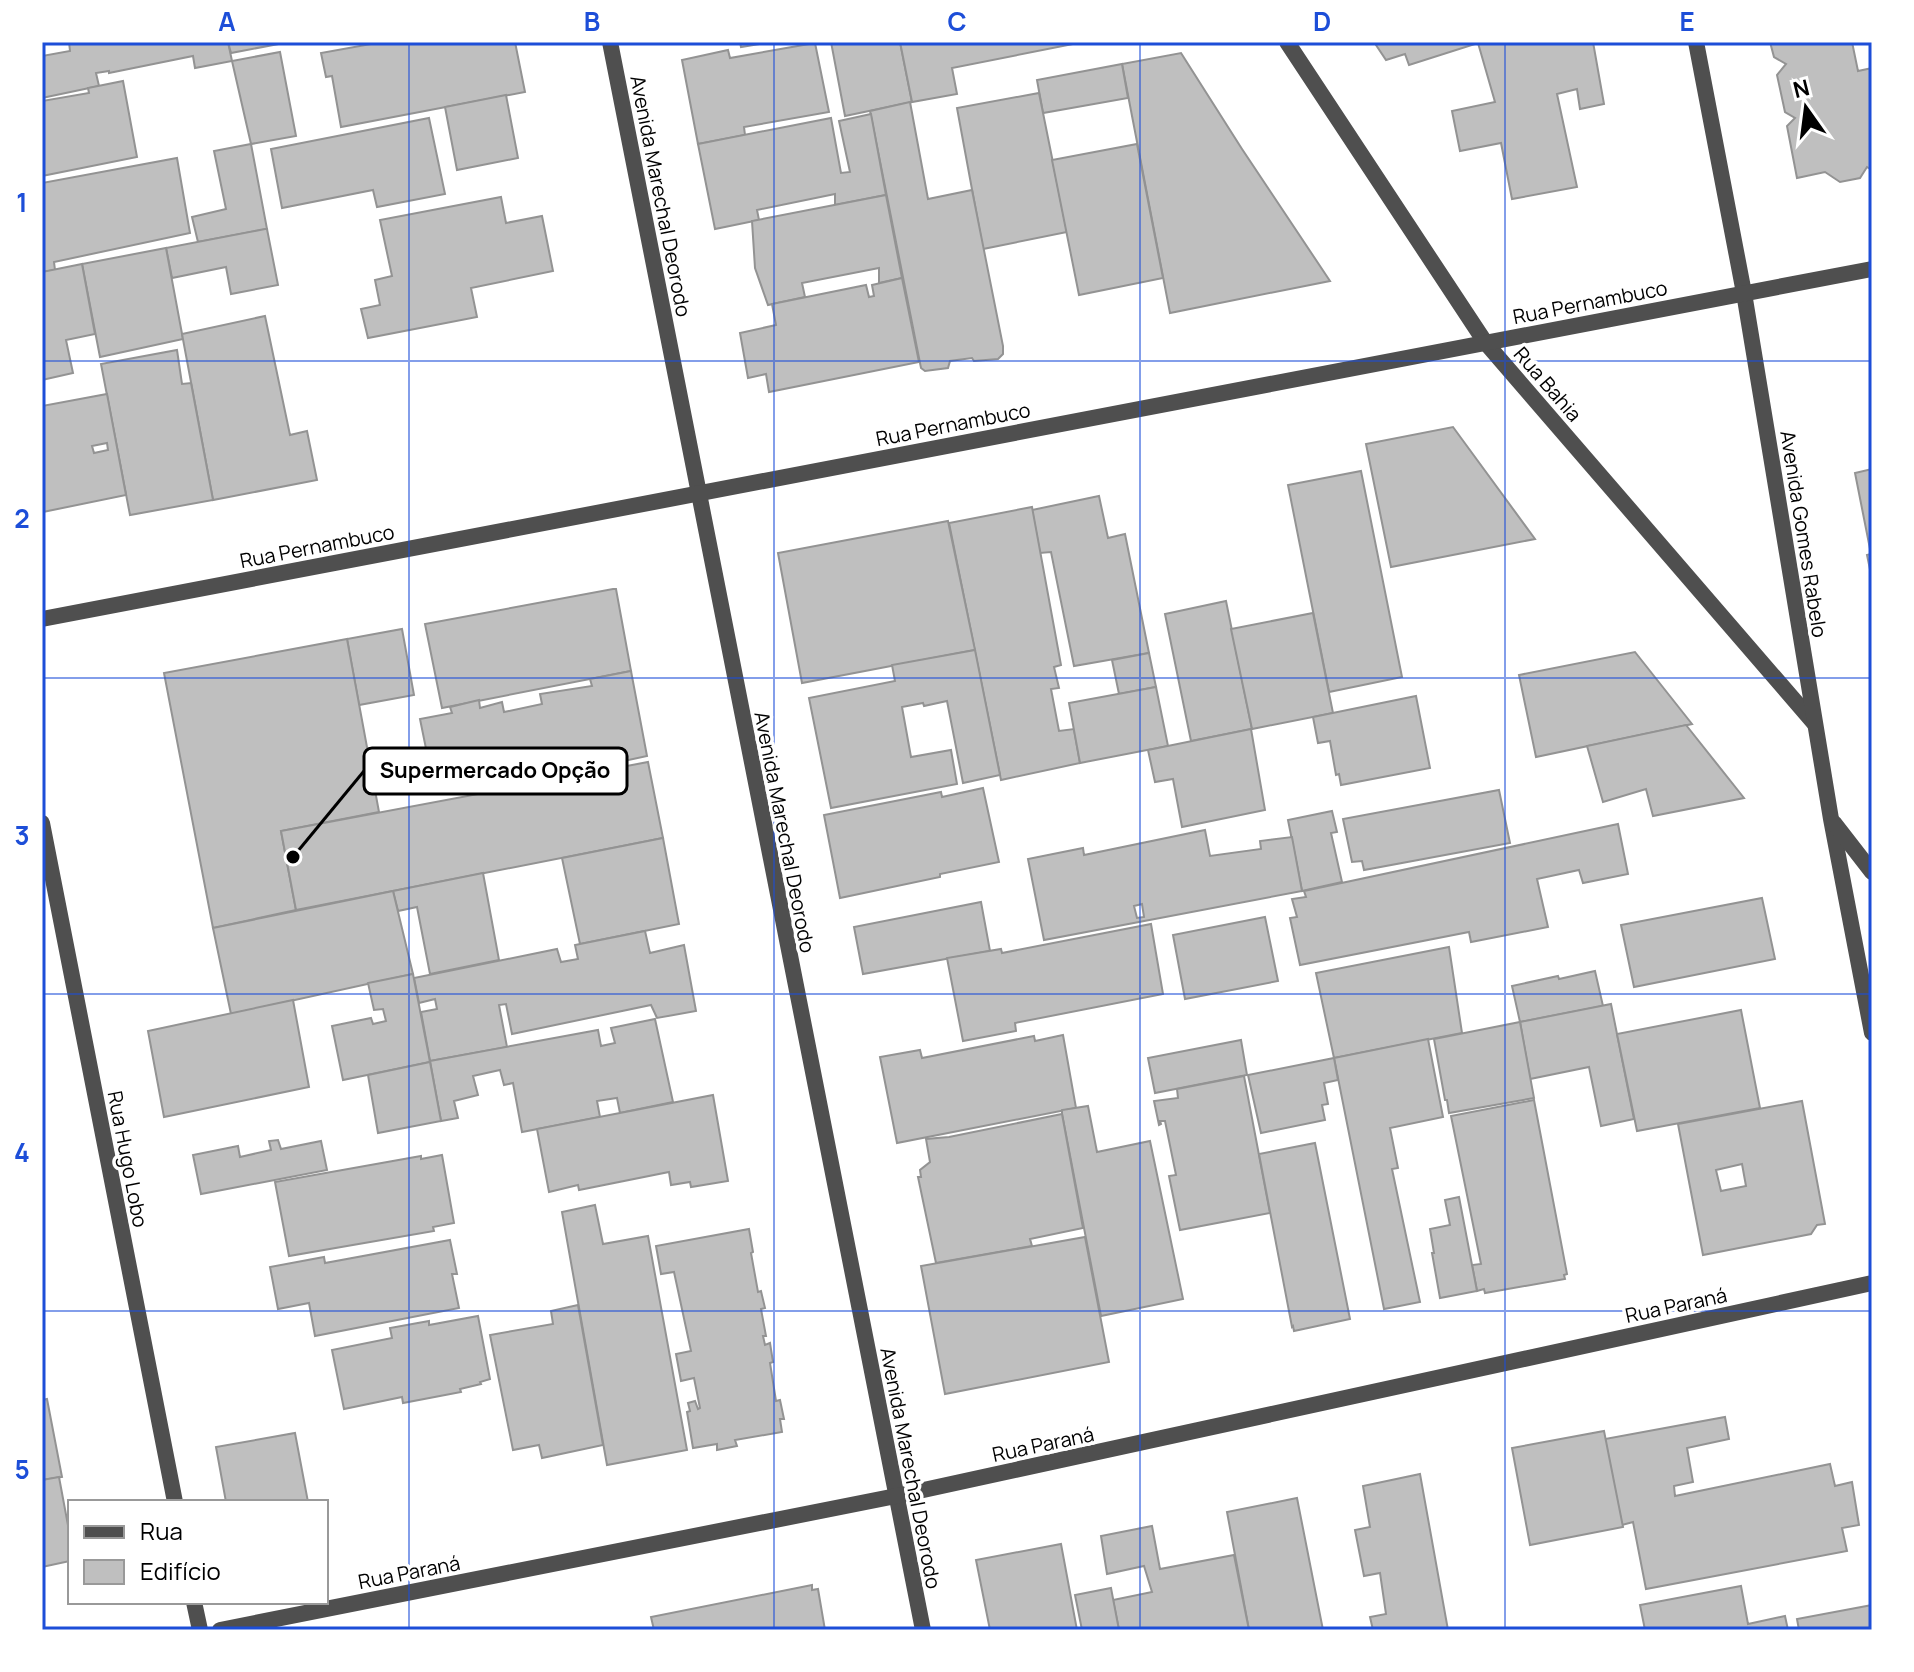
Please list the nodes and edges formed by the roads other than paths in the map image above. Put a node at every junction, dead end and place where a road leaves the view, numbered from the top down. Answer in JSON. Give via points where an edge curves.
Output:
{"nodes":[{"id":1,"x":610,"y":42,"type":"edge"},
{"id":2,"x":1287,"y":42,"type":"edge"},
{"id":3,"x":1696,"y":42,"type":"edge"},
{"id":4,"x":1872,"y":269,"type":"edge"},
{"id":5,"x":1744,"y":293,"type":"junction"},
{"id":6,"x":1485,"y":342,"type":"junction"},
{"id":7,"x":698,"y":493,"type":"junction"},
{"id":8,"x":42,"y":619,"type":"edge"},
{"id":9,"x":1815,"y":724,"type":"junction"},
{"id":10,"x":1831,"y":819,"type":"junction"},
{"id":11,"x":42,"y":823,"type":"edge"},
{"id":12,"x":1872,"y":872,"type":"edge"},
{"id":13,"x":1872,"y":1033,"type":"edge"},
{"id":14,"x":1872,"y":1283,"type":"edge"},
{"id":15,"x":896,"y":1496,"type":"junction"},
{"id":16,"x":175,"y":1500,"type":"edge"},
{"id":17,"x":194,"y":1604,"type":"edge"},
{"id":18,"x":200,"y":1630,"type":"edge"},
{"id":19,"x":220,"y":1630,"type":"edge"},
{"id":20,"x":923,"y":1630,"type":"edge"}],
"edges":[{"from":1,"to":7,"type":"street","name":"Avenida Marechal Deorodo"},
{"from":2,"to":6,"type":"street","name":"Rua Bahia"},
{"from":3,"to":5,"type":"street","name":"Avenida Gomes Rabelo"},
{"from":4,"to":5,"type":"street","name":"Rua Pernambuco"},
{"from":5,"to":6,"type":"street","name":"Rua Pernambuco"},
{"from":5,"to":9,"type":"street","name":"Avenida Gomes Rabelo"},
{"from":6,"to":7,"type":"street","name":"Rua Pernambuco"},
{"from":6,"to":9,"type":"street","name":"Rua Bahia"},
{"from":7,"to":8,"type":"street","name":"Rua Pernambuco"},
{"from":7,"to":15,"type":"street","name":"Avenida Marechal Deorodo"},
{"from":9,"to":10,"type":"street","name":"Avenida Gomes Rabelo"},
{"from":10,"to":12,"type":"street"},
{"from":10,"to":13,"type":"street","name":"Avenida Gomes Rabelo"},
{"from":11,"to":16,"type":"street","name":"Rua Hugo Lobo"},
{"from":14,"to":15,"type":"street","name":"Rua Paraná"},
{"from":15,"to":19,"type":"street","name":"Rua Paraná"},
{"from":15,"to":20,"type":"street","name":"Avenida Marechal Deorodo"},
{"from":17,"to":18,"type":"street"}]}
